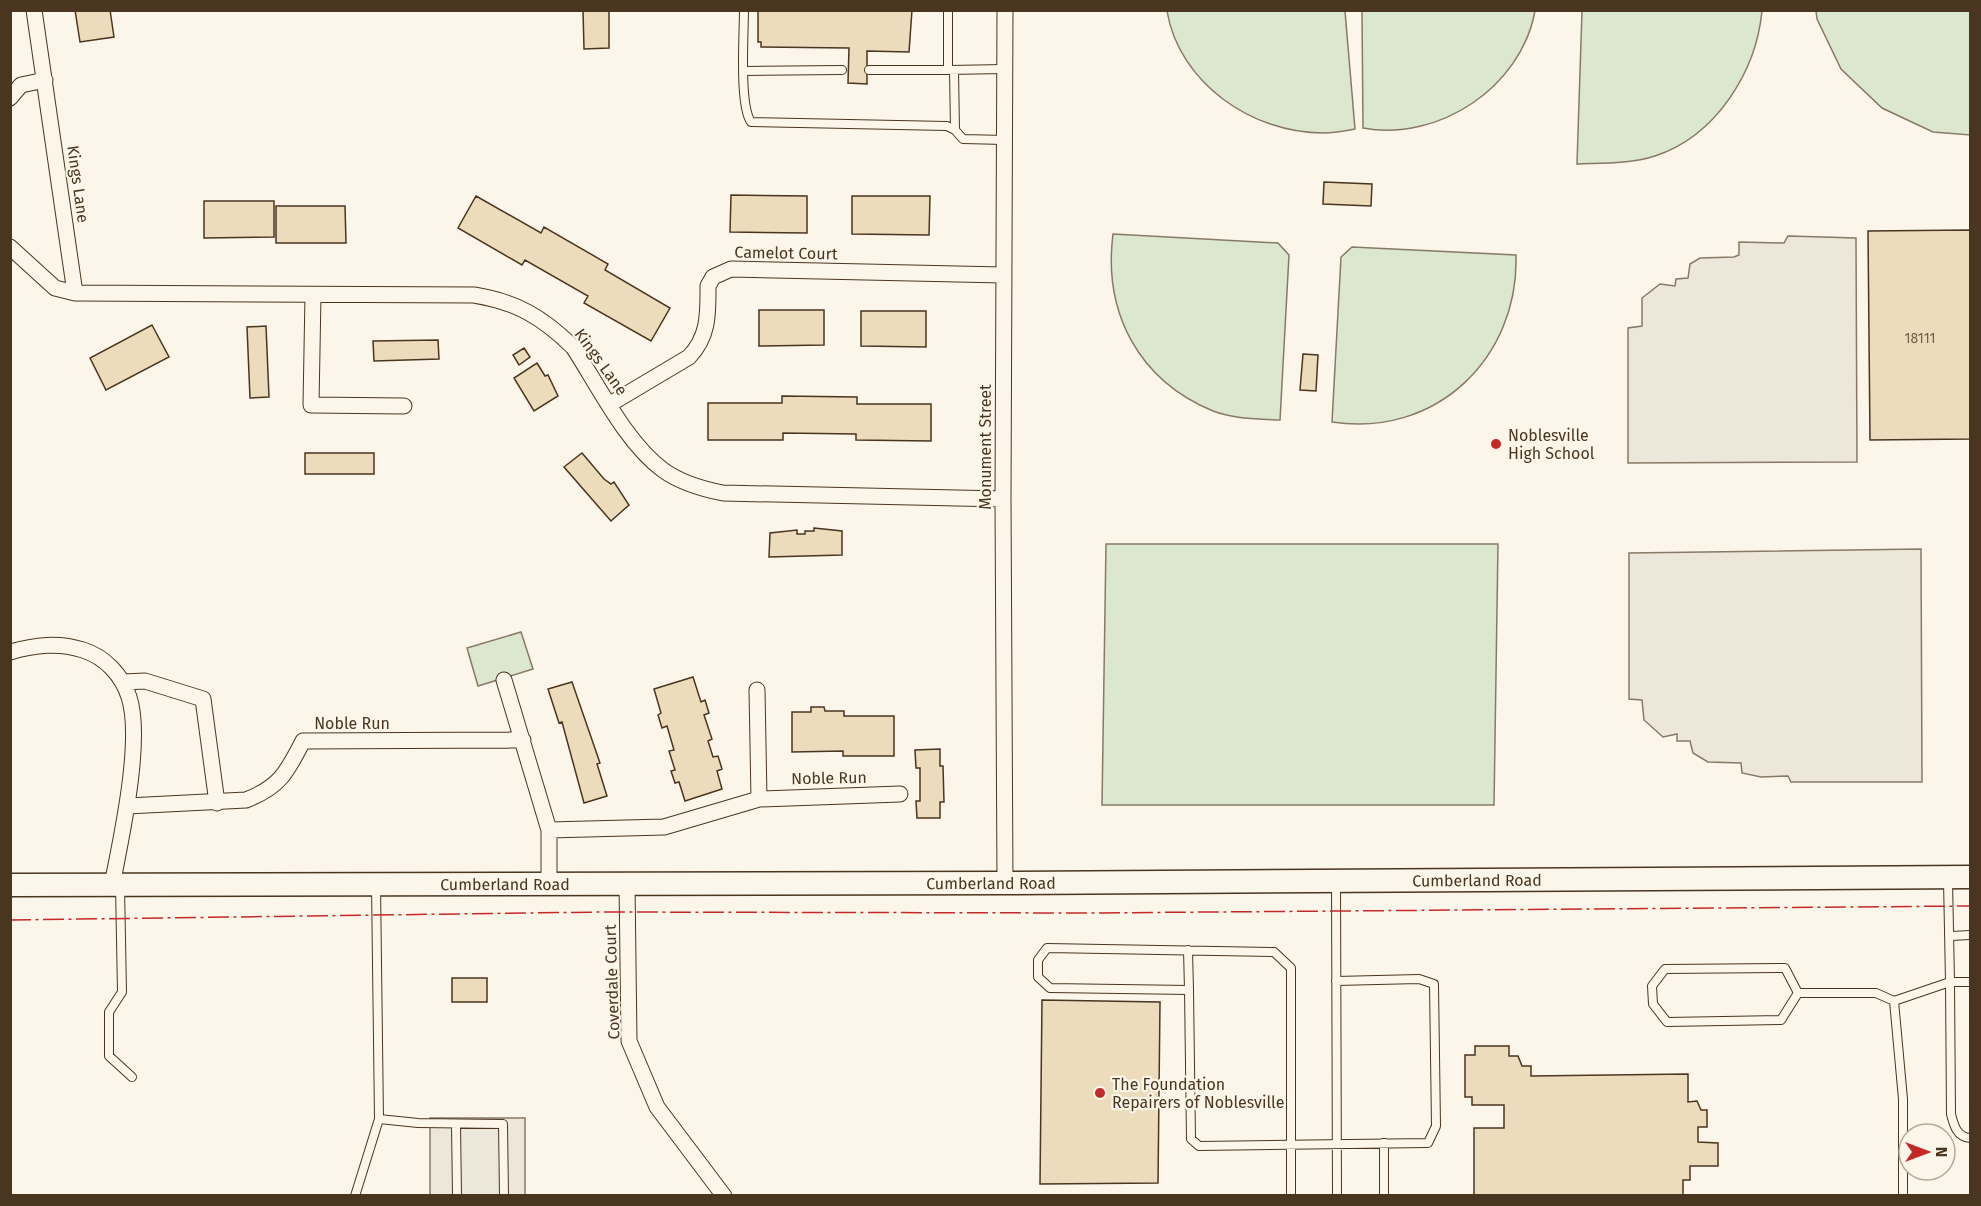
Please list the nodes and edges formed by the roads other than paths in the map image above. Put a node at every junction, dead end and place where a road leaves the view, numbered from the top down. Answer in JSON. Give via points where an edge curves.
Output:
{"nodes":[{"id":1,"x":34,"y":10,"type":"edge"},
{"id":2,"x":744,"y":10,"type":"edge"},
{"id":3,"x":948,"y":10,"type":"edge"},
{"id":4,"x":1005,"y":10,"type":"edge"},
{"id":5,"x":1005,"y":69,"type":"junction"},
{"id":6,"x":842,"y":70,"type":"dead end"},
{"id":7,"x":869,"y":70,"type":"dead end"},
{"id":8,"x":951,"y":70,"type":"junction"},
{"id":9,"x":744,"y":71,"type":"junction"},
{"id":10,"x":45,"y":80,"type":"junction"},
{"id":11,"x":10,"y":98,"type":"edge"},
{"id":12,"x":955,"y":130,"type":"junction"},
{"id":13,"x":1005,"y":140,"type":"junction"},
{"id":14,"x":10,"y":247,"type":"edge"},
{"id":15,"x":1004,"y":275,"type":"junction"},
{"id":16,"x":75,"y":293,"type":"junction"},
{"id":17,"x":313,"y":295,"type":"junction"},
{"id":18,"x":610,"y":404,"type":"junction"},
{"id":19,"x":404,"y":406,"type":"dead end"},
{"id":20,"x":1003,"y":499,"type":"junction"},
{"id":21,"x":10,"y":652,"type":"edge"},
{"id":22,"x":504,"y":680,"type":"dead end"},
{"id":23,"x":123,"y":682,"type":"junction"},
{"id":24,"x":757,"y":690,"type":"dead end"},
{"id":25,"x":523,"y":740,"type":"junction"},
{"id":26,"x":900,"y":794,"type":"dead end"},
{"id":27,"x":759,"y":799,"type":"junction"},
{"id":28,"x":217,"y":803,"type":"junction"},
{"id":29,"x":127,"y":806,"type":"junction"},
{"id":30,"x":549,"y":830,"type":"junction"},
{"id":31,"x":1959,"y":877,"type":"edge"},
{"id":32,"x":1336,"y":882,"type":"junction"},
{"id":33,"x":549,"y":883,"type":"junction"},
{"id":34,"x":627,"y":883,"type":"junction"},
{"id":35,"x":1005,"y":883,"type":"junction"},
{"id":36,"x":376,"y":884,"type":"junction"},
{"id":37,"x":10,"y":885,"type":"edge"},
{"id":38,"x":116,"y":885,"type":"junction"},
{"id":39,"x":1971,"y":935,"type":"edge"},
{"id":40,"x":1951,"y":936,"type":"junction"},
{"id":41,"x":1188,"y":950,"type":"junction"},
{"id":42,"x":1336,"y":981,"type":"junction"},
{"id":43,"x":1950,"y":982,"type":"junction"},
{"id":44,"x":1971,"y":982,"type":"edge"},
{"id":45,"x":1189,"y":990,"type":"junction"},
{"id":46,"x":1798,"y":993,"type":"junction"},
{"id":47,"x":1894,"y":1001,"type":"junction"},
{"id":48,"x":132,"y":1077,"type":"dead end"},
{"id":49,"x":379,"y":1119,"type":"junction"},
{"id":50,"x":456,"y":1124,"type":"junction"},
{"id":51,"x":1971,"y":1138,"type":"edge"},
{"id":52,"x":1383,"y":1143,"type":"junction"},
{"id":53,"x":1337,"y":1144,"type":"junction"},
{"id":54,"x":1291,"y":1145,"type":"junction"},
{"id":55,"x":355,"y":1196,"type":"edge"},
{"id":56,"x":457,"y":1196,"type":"edge"},
{"id":57,"x":504,"y":1196,"type":"edge"},
{"id":58,"x":724,"y":1196,"type":"edge"},
{"id":59,"x":1291,"y":1196,"type":"edge"},
{"id":60,"x":1337,"y":1196,"type":"edge"},
{"id":61,"x":1384,"y":1196,"type":"edge"},
{"id":62,"x":1903,"y":1196,"type":"edge"}],
"edges":[{"from":1,"to":10,"type":"street","name":"Kings Lane"},
{"from":2,"to":9,"type":"lane"},
{"from":3,"to":8,"type":"lane"},
{"from":4,"to":5,"type":"street","name":"Monument Street"},
{"from":5,"to":8,"type":"lane"},
{"from":5,"to":13,"type":"street","name":"Monument Street"},
{"from":6,"to":9,"type":"lane"},
{"from":7,"to":8,"type":"lane"},
{"from":8,"to":12,"type":"lane"},
{"from":9,"to":12,"type":"lane","via":[[747,114],[753,122],[947,126]]},
{"from":10,"to":11,"type":"street","via":[[21,85]]},
{"from":10,"to":16,"type":"street","name":"Kings Lane"},
{"from":12,"to":13,"type":"lane","via":[[963,139]]},
{"from":13,"to":15,"type":"street","name":"Monument Street"},
{"from":14,"to":16,"type":"street","name":"Kings Lane","via":[[55,288]]},
{"from":15,"to":18,"type":"street","name":"Camelot Court","via":[[731,269],[720,272],[708,286],[708,319],[696,349]]},
{"from":15,"to":20,"type":"street","name":"Monument Street"},
{"from":16,"to":17,"type":"street","name":"Kings Lane"},
{"from":17,"to":18,"type":"street","name":"Kings Lane","via":[[474,296],[514,304],[535,315],[573,347]]},
{"from":17,"to":19,"type":"street","via":[[311,405]]},
{"from":18,"to":20,"type":"street","name":"Kings Lane","via":[[631,435],[663,470],[704,489],[723,493]]},
{"from":20,"to":35,"type":"street","name":"Monument Street"},
{"from":21,"to":23,"type":"street","via":[[54,644],[75,647],[106,662]]},
{"from":22,"to":25,"type":"street"},
{"from":23,"to":28,"type":"street","via":[[145,681],[203,699]]},
{"from":23,"to":29,"type":"street","via":[[132,720]]},
{"from":24,"to":27,"type":"street"},
{"from":25,"to":28,"type":"street","name":"Noble Run","via":[[303,741],[285,774],[271,788],[246,800]]},
{"from":25,"to":30,"type":"street"},
{"from":26,"to":27,"type":"street","name":"Noble Run"},
{"from":27,"to":30,"type":"street","name":"Noble Run","via":[[664,827]]},
{"from":28,"to":29,"type":"street"},
{"from":29,"to":38,"type":"street"},
{"from":30,"to":33,"type":"street"},
{"from":31,"to":32,"type":"street","name":"Cumberland Road"},
{"from":31,"to":40,"type":"lane"},
{"from":32,"to":35,"type":"street","name":"Cumberland Road"},
{"from":32,"to":42,"type":"lane"},
{"from":33,"to":34,"type":"street","name":"Cumberland Road"},
{"from":33,"to":36,"type":"street","name":"Cumberland Road"},
{"from":34,"to":35,"type":"street","name":"Cumberland Road"},
{"from":34,"to":58,"type":"street","name":"Coverdale Court","via":[[629,1041],[657,1107]]},
{"from":36,"to":38,"type":"street","name":"Cumberland Road"},
{"from":36,"to":49,"type":"lane"},
{"from":37,"to":38,"type":"street","name":"Cumberland Road"},
{"from":38,"to":48,"type":"lane","via":[[122,992],[109,1012],[109,1056]]},
{"from":39,"to":40,"type":"lane"},
{"from":40,"to":43,"type":"lane"},
{"from":41,"to":45,"type":"lane"},
{"from":41,"to":45,"type":"lane","via":[[1047,948],[1038,960],[1038,977],[1050,988]]},
{"from":41,"to":54,"type":"lane","via":[[1274,952],[1291,968]]},
{"from":42,"to":52,"type":"lane","via":[[1419,979],[1434,984],[1436,1126],[1428,1143]]},
{"from":42,"to":53,"type":"lane"},
{"from":43,"to":44,"type":"lane"},
{"from":43,"to":47,"type":"lane"},
{"from":43,"to":51,"type":"lane","via":[[1951,1114],[1955,1129]]},
{"from":45,"to":54,"type":"lane","via":[[1191,1139],[1199,1146]]},
{"from":46,"to":46,"type":"lane","via":[[1785,968],[1665,969],[1652,986],[1653,1004],[1667,1022],[1781,1020]]},
{"from":46,"to":47,"type":"lane","via":[[1876,993]]},
{"from":47,"to":62,"type":"lane","via":[[1903,1099]]},
{"from":49,"to":50,"type":"lane"},
{"from":49,"to":55,"type":"lane"},
{"from":50,"to":56,"type":"lane"},
{"from":50,"to":57,"type":"lane","via":[[503,1124]]},
{"from":52,"to":53,"type":"lane"},
{"from":52,"to":61,"type":"lane"},
{"from":53,"to":54,"type":"lane"},
{"from":53,"to":60,"type":"lane"},
{"from":54,"to":59,"type":"lane"}]}
